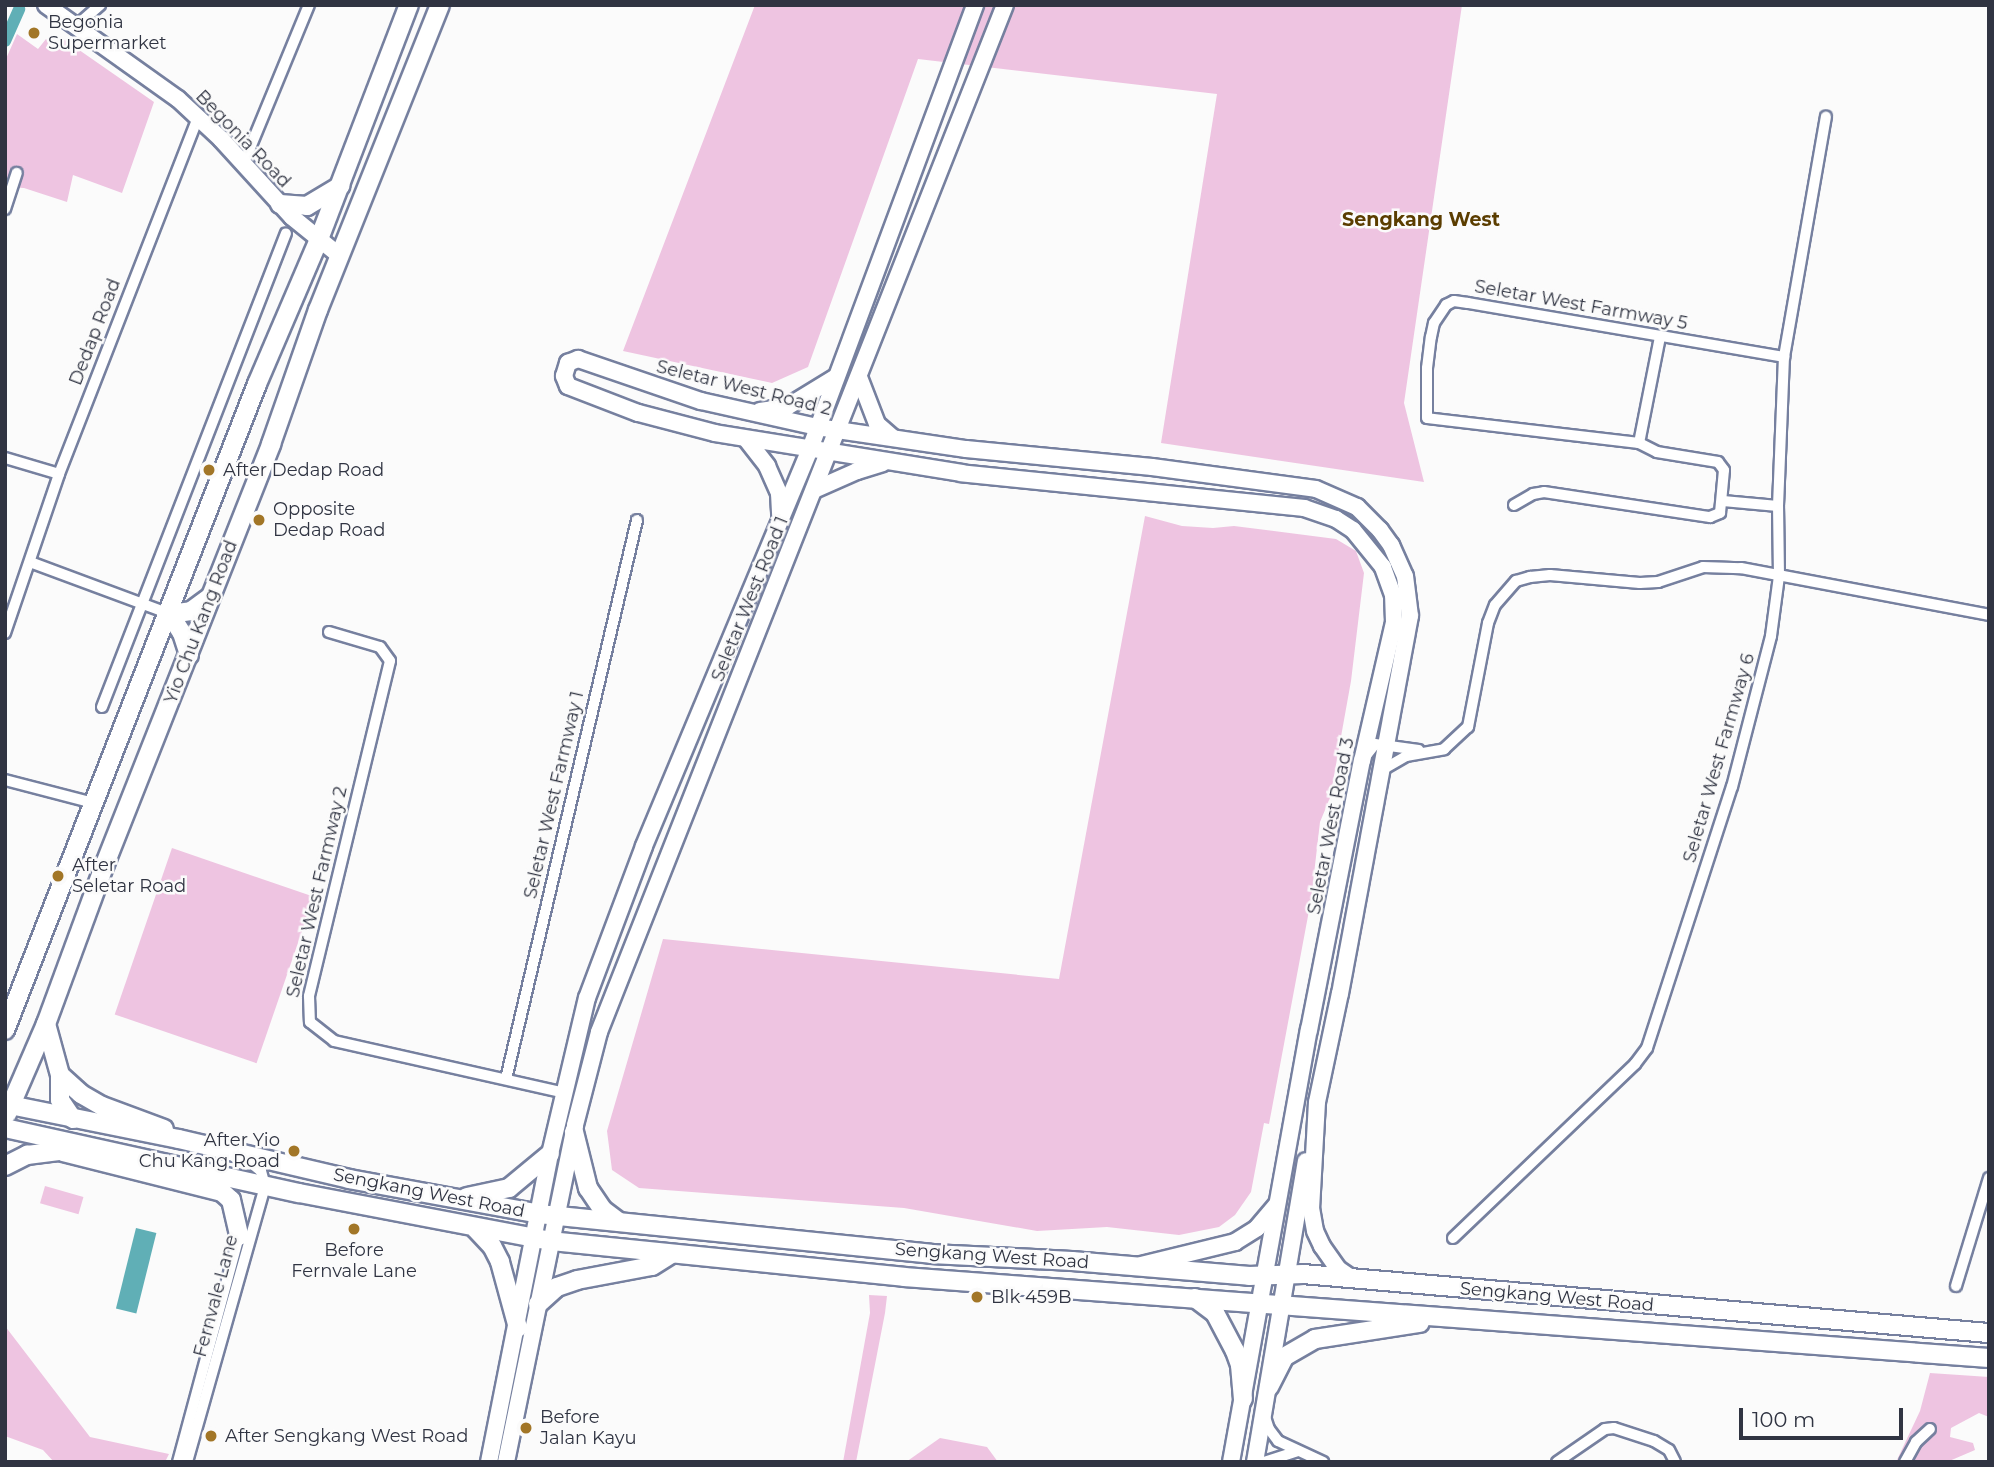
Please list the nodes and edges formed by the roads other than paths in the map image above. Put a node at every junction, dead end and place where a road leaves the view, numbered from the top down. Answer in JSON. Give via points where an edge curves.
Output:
{"nodes":[{"id":1,"x":46,"y":5,"type":"edge"},
{"id":2,"x":100,"y":5,"type":"edge"},
{"id":3,"x":309,"y":5,"type":"edge"},
{"id":4,"x":409,"y":5,"type":"edge"},
{"id":5,"x":440,"y":5,"type":"edge"},
{"id":6,"x":975,"y":5,"type":"edge"},
{"id":7,"x":1005,"y":5,"type":"edge"},
{"id":8,"x":76,"y":26,"type":"junction"},
{"id":9,"x":198,"y":117,"type":"junction"},
{"id":10,"x":1826,"y":117,"type":"dead end"},
{"id":11,"x":243,"y":165,"type":"junction"},
{"id":12,"x":17,"y":173,"type":"dead end"},
{"id":13,"x":340,"y":187,"type":"junction"},
{"id":14,"x":279,"y":204,"type":"junction"},
{"id":15,"x":5,"y":209,"type":"edge"},
{"id":16,"x":286,"y":233,"type":"dead end"},
{"id":17,"x":319,"y":239,"type":"junction"},
{"id":18,"x":340,"y":256,"type":"junction"},
{"id":19,"x":1660,"y":337,"type":"junction"},
{"id":20,"x":1784,"y":357,"type":"junction"},
{"id":21,"x":836,"y":377,"type":"junction"},
{"id":22,"x":859,"y":377,"type":"junction"},
{"id":23,"x":751,"y":413,"type":"junction"},
{"id":24,"x":817,"y":427,"type":"junction"},
{"id":25,"x":838,"y":430,"type":"junction"},
{"id":26,"x":893,"y":438,"type":"junction"},
{"id":27,"x":747,"y":440,"type":"junction"},
{"id":28,"x":1639,"y":443,"type":"junction"},
{"id":29,"x":810,"y":449,"type":"junction"},
{"id":30,"x":830,"y":451,"type":"junction"},
{"id":31,"x":5,"y":458,"type":"edge"},
{"id":32,"x":889,"y":462,"type":"junction"},
{"id":33,"x":59,"y":474,"type":"junction"},
{"id":34,"x":814,"y":490,"type":"junction"},
{"id":35,"x":1222,"y":500,"type":"joint"},
{"id":36,"x":1723,"y":501,"type":"junction"},
{"id":37,"x":1514,"y":505,"type":"dead end"},
{"id":38,"x":1778,"y":506,"type":"junction"},
{"id":39,"x":637,"y":520,"type":"dead end"},
{"id":40,"x":780,"y":521,"type":"junction"},
{"id":41,"x":30,"y":562,"type":"junction"},
{"id":42,"x":1779,"y":576,"type":"junction"},
{"id":43,"x":211,"y":596,"type":"junction"},
{"id":44,"x":142,"y":605,"type":"junction"},
{"id":45,"x":170,"y":614,"type":"junction"},
{"id":46,"x":1989,"y":615,"type":"edge"},
{"id":47,"x":329,"y":632,"type":"dead end"},
{"id":48,"x":5,"y":633,"type":"edge"},
{"id":49,"x":189,"y":655,"type":"junction"},
{"id":50,"x":102,"y":707,"type":"dead end"},
{"id":51,"x":1386,"y":745,"type":"junction"},
{"id":52,"x":1425,"y":752,"type":"junction"},
{"id":53,"x":1362,"y":761,"type":"junction"},
{"id":54,"x":1382,"y":770,"type":"junction"},
{"id":55,"x":5,"y":780,"type":"edge"},
{"id":56,"x":93,"y":803,"type":"junction"},
{"id":57,"x":46,"y":1024,"type":"junction"},
{"id":58,"x":5,"y":1030,"type":"edge"},
{"id":59,"x":60,"y":1075,"type":"junction"},
{"id":60,"x":506,"y":1079,"type":"junction"},
{"id":61,"x":555,"y":1091,"type":"junction"},
{"id":62,"x":1317,"y":1102,"type":"junction"},
{"id":63,"x":7,"y":1110,"type":"edge"},
{"id":64,"x":73,"y":1119,"type":"junction"},
{"id":65,"x":5,"y":1128,"type":"edge"},
{"id":66,"x":574,"y":1132,"type":"junction"},
{"id":67,"x":179,"y":1139,"type":"junction"},
{"id":68,"x":92,"y":1145,"type":"junction"},
{"id":69,"x":63,"y":1152,"type":"junction"},
{"id":70,"x":234,"y":1153,"type":"junction"},
{"id":71,"x":550,"y":1154,"type":"junction"},
{"id":72,"x":5,"y":1166,"type":"edge"},
{"id":73,"x":230,"y":1178,"type":"junction"},
{"id":74,"x":1989,"y":1178,"type":"edge"},
{"id":75,"x":265,"y":1186,"type":"junction"},
{"id":76,"x":457,"y":1199,"type":"junction"},
{"id":77,"x":1278,"y":1203,"type":"junction"},
{"id":78,"x":548,"y":1215,"type":"junction"},
{"id":79,"x":619,"y":1222,"type":"junction"},
{"id":80,"x":475,"y":1229,"type":"junction"},
{"id":81,"x":239,"y":1236,"type":"junction"},
{"id":82,"x":1452,"y":1238,"type":"dead end"},
{"id":83,"x":542,"y":1240,"type":"junction"},
{"id":84,"x":671,"y":1254,"type":"junction"},
{"id":85,"x":1139,"y":1265,"type":"junction"},
{"id":86,"x":1286,"y":1275,"type":"junction"},
{"id":87,"x":1266,"y":1276,"type":"junction"},
{"id":88,"x":1353,"y":1279,"type":"junction"},
{"id":89,"x":1956,"y":1286,"type":"dead end"},
{"id":90,"x":228,"y":1296,"type":"junction"},
{"id":91,"x":1195,"y":1298,"type":"junction"},
{"id":92,"x":1261,"y":1302,"type":"junction"},
{"id":93,"x":537,"y":1304,"type":"junction"},
{"id":94,"x":1282,"y":1304,"type":"junction"},
{"id":95,"x":1472,"y":1318,"type":"junction"},
{"id":96,"x":518,"y":1328,"type":"junction"},
{"id":97,"x":1986,"y":1332,"type":"edge"},
{"id":98,"x":1989,"y":1358,"type":"edge"},
{"id":99,"x":1269,"y":1387,"type":"junction"},
{"id":100,"x":1243,"y":1399,"type":"junction"},
{"id":101,"x":1264,"y":1412,"type":"junction"},
{"id":102,"x":1930,"y":1429,"type":"dead end"},
{"id":103,"x":1297,"y":1451,"type":"junction"},
{"id":104,"x":178,"y":1462,"type":"edge"},
{"id":105,"x":187,"y":1462,"type":"edge"},
{"id":106,"x":489,"y":1462,"type":"edge"},
{"id":107,"x":506,"y":1462,"type":"edge"},
{"id":108,"x":1230,"y":1462,"type":"edge"},
{"id":109,"x":1255,"y":1462,"type":"edge"},
{"id":110,"x":1264,"y":1462,"type":"edge"},
{"id":111,"x":1323,"y":1462,"type":"edge"},
{"id":112,"x":1557,"y":1462,"type":"edge"},
{"id":113,"x":1675,"y":1462,"type":"edge"},
{"id":114,"x":1905,"y":1462,"type":"edge"}],
"edges":[{"from":1,"to":8,"type":"main road","name":"Begonia Road"},
{"from":2,"to":8,"type":"street"},
{"from":3,"to":11,"type":"street"},
{"from":4,"to":13,"type":"main road","name":"Yio Chu Kang Road"},
{"from":5,"to":18,"type":"main road","name":"Yio Chu Kang Road"},
{"from":6,"to":21,"type":"main road","name":"Seletar West Road 1"},
{"from":7,"to":22,"type":"main road","name":"Seletar West Road 1"},
{"from":8,"to":9,"type":"main road","name":"Begonia Road"},
{"from":9,"to":11,"type":"main road","name":"Begonia Road"},
{"from":9,"to":33,"type":"street","name":"Dedap Road"},
{"from":10,"to":20,"type":"street","name":"Seletar West Farmway 6"},
{"from":11,"to":14,"type":"main road","name":"Begonia Road"},
{"from":12,"to":15,"type":"street"},
{"from":13,"to":14,"type":"main road","via":[[307,206]]},
{"from":13,"to":17,"type":"main road","name":"Yio Chu Kang Road"},
{"from":14,"to":17,"type":"main road","name":"Begonia Road"},
{"from":16,"to":44,"type":"street"},
{"from":17,"to":18,"type":"main road","name":"Begonia Road"},
{"from":17,"to":45,"type":"main road","name":"Yio Chu Kang Road","via":[[257,384]]},
{"from":18,"to":43,"type":"main road","name":"Yio Chu Kang Road"},
{"from":19,"to":20,"type":"street","name":"Seletar West Farmway 5"},
{"from":19,"to":28,"type":"street"},
{"from":19,"to":28,"type":"street","name":"Seletar West Farmway 5","via":[[1454,301],[1434,323],[1427,368],[1427,418]]},
{"from":20,"to":38,"type":"street","name":"Seletar West Farmway 6"},
{"from":21,"to":23,"type":"main road","via":[[787,407]]},
{"from":21,"to":24,"type":"main road","name":"Seletar West Road 1"},
{"from":22,"to":25,"type":"main road","name":"Seletar West Road 1"},
{"from":22,"to":26,"type":"main road","via":[[877,424]]},
{"from":23,"to":24,"type":"main road","name":"Seletar West Road 2"},
{"from":23,"to":27,"type":"main road","name":"Seletar West Road 2","via":[[645,384],[578,359],[568,363],[564,376],[568,386],[638,413]]},
{"from":24,"to":25,"type":"main road","name":"Seletar West Road 2"},
{"from":24,"to":29,"type":"main road","name":"Seletar West Road 1"},
{"from":25,"to":26,"type":"main road","name":"Seletar West Road 2"},
{"from":25,"to":30,"type":"main road","name":"Seletar West Road 1"},
{"from":26,"to":51,"type":"main road","name":"Seletar West Road 2","via":[[1328,492],[1357,507],[1391,545],[1405,576],[1410,605]]},
{"from":27,"to":29,"type":"main road","name":"Seletar West Road 2"},
{"from":27,"to":40,"type":"main road","via":[[767,466],[779,493]]},
{"from":28,"to":36,"type":"street","via":[[1657,452],[1718,462],[1724,470]]},
{"from":29,"to":30,"type":"main road","name":"Seletar West Road 2"},
{"from":29,"to":40,"type":"main road","name":"Seletar West Road 1"},
{"from":30,"to":32,"type":"main road","name":"Seletar West Road 2"},
{"from":30,"to":34,"type":"main road","name":"Seletar West Road 1"},
{"from":31,"to":33,"type":"street"},
{"from":32,"to":34,"type":"main road"},
{"from":32,"to":35,"type":"main road","name":"Seletar West Road 2"},
{"from":33,"to":41,"type":"street","name":"Dedap Road"},
{"from":34,"to":66,"type":"main road","name":"Seletar West Road 1","via":[[599,1032]]},
{"from":35,"to":53,"type":"main road","name":"Seletar West Road 3","via":[[1304,508],[1336,519],[1353,530],[1383,567],[1393,595],[1394,622]]},
{"from":36,"to":37,"type":"street","via":[[1720,513],[1710,517],[1544,492]]},
{"from":36,"to":38,"type":"street"},
{"from":38,"to":42,"type":"street","name":"Seletar West Farmway 6"},
{"from":39,"to":60,"type":"street","name":"Seletar West Farmway 1"},
{"from":40,"to":61,"type":"main road","name":"Seletar West Road 1","via":[[635,872]]},
{"from":41,"to":44,"type":"street"},
{"from":41,"to":48,"type":"street","name":"Dedap Road"},
{"from":42,"to":46,"type":"street"},
{"from":42,"to":52,"type":"street","via":[[1703,567],[1658,582],[1550,575],[1516,581],[1495,605],[1488,623],[1468,727],[1444,749]]},
{"from":42,"to":82,"type":"street","name":"Seletar West Farmway 6","via":[[1754,712],[1647,1048]]},
{"from":43,"to":45,"type":"main road","via":[[191,611]]},
{"from":43,"to":49,"type":"main road","name":"Yio Chu Kang Road"},
{"from":44,"to":45,"type":"street"},
{"from":44,"to":50,"type":"street"},
{"from":45,"to":49,"type":"main road"},
{"from":45,"to":56,"type":"main road","name":"Yio Chu Kang Road"},
{"from":47,"to":60,"type":"street","name":"Seletar West Farmway 2","via":[[380,647],[390,661],[309,996],[310,1023],[334,1041]]},
{"from":49,"to":57,"type":"main road","name":"Yio Chu Kang Road"},
{"from":51,"to":52,"type":"street"},
{"from":51,"to":53,"type":"street","via":[[1375,744]]},
{"from":51,"to":54,"type":"main road"},
{"from":52,"to":54,"type":"street","via":[[1406,756]]},
{"from":53,"to":77,"type":"main road","name":"Seletar West Road 3"},
{"from":54,"to":62,"type":"main road"},
{"from":55,"to":56,"type":"street"},
{"from":56,"to":58,"type":"main road","name":"Yio Chu Kang Road"},
{"from":57,"to":59,"type":"main road"},
{"from":57,"to":63,"type":"main road","name":"Yio Chu Kang Road"},
{"from":59,"to":64,"type":"main road","via":[[60,1100]]},
{"from":59,"to":67,"type":"main road","via":[[91,1100],[160,1126]]},
{"from":60,"to":61,"type":"street","name":"Seletar West Farmway 2"},
{"from":61,"to":71,"type":"main road","name":"Seletar West Road 1"},
{"from":62,"to":86,"type":"main road"},
{"from":62,"to":88,"type":"main road","via":[[1311,1208],[1315,1231],[1338,1269]]},
{"from":63,"to":64,"type":"main road","name":"Sengkang West Road"},
{"from":64,"to":67,"type":"main road","name":"Sengkang West Road"},
{"from":65,"to":68,"type":"main road","name":"Sengkang West Road"},
{"from":66,"to":78,"type":"main road","name":"Seletar West Road 1"},
{"from":66,"to":79,"type":"main road","via":[[588,1188],[603,1210]]},
{"from":67,"to":70,"type":"main road","name":"Sengkang West Road"},
{"from":68,"to":69,"type":"main road"},
{"from":68,"to":73,"type":"main road","name":"Sengkang West Road"},
{"from":69,"to":72,"type":"main road","via":[[27,1155]]},
{"from":69,"to":81,"type":"main road","via":[[222,1192],[231,1200]]},
{"from":70,"to":75,"type":"street","via":[[257,1167]]},
{"from":70,"to":76,"type":"main road","name":"Sengkang West Road"},
{"from":71,"to":76,"type":"main road","via":[[509,1188]]},
{"from":71,"to":78,"type":"main road","name":"Seletar West Road 1"},
{"from":73,"to":75,"type":"main road","name":"Sengkang West Road"},
{"from":73,"to":81,"type":"main road","via":[[246,1210]]},
{"from":74,"to":89,"type":"street"},
{"from":75,"to":80,"type":"main road","name":"Sengkang West Road"},
{"from":75,"to":90,"type":"street","name":"Fernvale Lane"},
{"from":76,"to":78,"type":"main road","name":"Sengkang West Road"},
{"from":77,"to":85,"type":"main road","via":[[1257,1228],[1235,1242]]},
{"from":77,"to":87,"type":"main road","name":"Seletar West Road 3"},
{"from":78,"to":79,"type":"main road","name":"Sengkang West Road"},
{"from":78,"to":83,"type":"main road"},
{"from":79,"to":85,"type":"main road","name":"Sengkang West Road","via":[[931,1254]]},
{"from":80,"to":83,"type":"main road","name":"Sengkang West Road"},
{"from":80,"to":96,"type":"main road","via":[[500,1262]]},
{"from":81,"to":90,"type":"street","name":"Fernvale Lane"},
{"from":83,"to":84,"type":"main road","name":"Sengkang West Road"},
{"from":83,"to":93,"type":"main road"},
{"from":83,"to":96,"type":"main road"},
{"from":84,"to":91,"type":"main road","name":"Sengkang West Road"},
{"from":84,"to":93,"type":"main road","via":[[652,1266],[557,1287]]},
{"from":85,"to":87,"type":"main road","name":"Sengkang West Road"},
{"from":86,"to":87,"type":"main road","name":"Sengkang West Road"},
{"from":86,"to":88,"type":"main road","name":"Sengkang West Road"},
{"from":86,"to":94,"type":"main road"},
{"from":87,"to":92,"type":"main road","name":"Seletar West Road 3"},
{"from":88,"to":97,"type":"main road","name":"Sengkang West Road"},
{"from":90,"to":104,"type":"street","name":"Fernvale Lane"},
{"from":90,"to":105,"type":"street","name":"Fernvale Lane"},
{"from":91,"to":92,"type":"main road","name":"Sengkang West Road"},
{"from":91,"to":100,"type":"main road","via":[[1215,1313],[1235,1352]]},
{"from":92,"to":94,"type":"main road","name":"Sengkang West Road"},
{"from":92,"to":100,"type":"main road","name":"Seletar West Road 3"},
{"from":93,"to":107,"type":"main road"},
{"from":94,"to":95,"type":"main road","name":"Sengkang West Road"},
{"from":94,"to":99,"type":"main road"},
{"from":95,"to":98,"type":"main road","name":"Sengkang West Road"},
{"from":95,"to":99,"type":"main road","via":[[1383,1326],[1315,1339],[1284,1357]]},
{"from":96,"to":106,"type":"main road"},
{"from":99,"to":101,"type":"main road"},
{"from":100,"to":108,"type":"main road","name":"Seletar West Road 3"},
{"from":101,"to":103,"type":"street","via":[[1278,1441]]},
{"from":101,"to":109,"type":"main road"},
{"from":102,"to":114,"type":"street"},
{"from":103,"to":110,"type":"street"},
{"from":103,"to":111,"type":"street"},
{"from":112,"to":113,"type":"street","via":[[1605,1429],[1614,1428],[1654,1441],[1669,1450]]}]}
